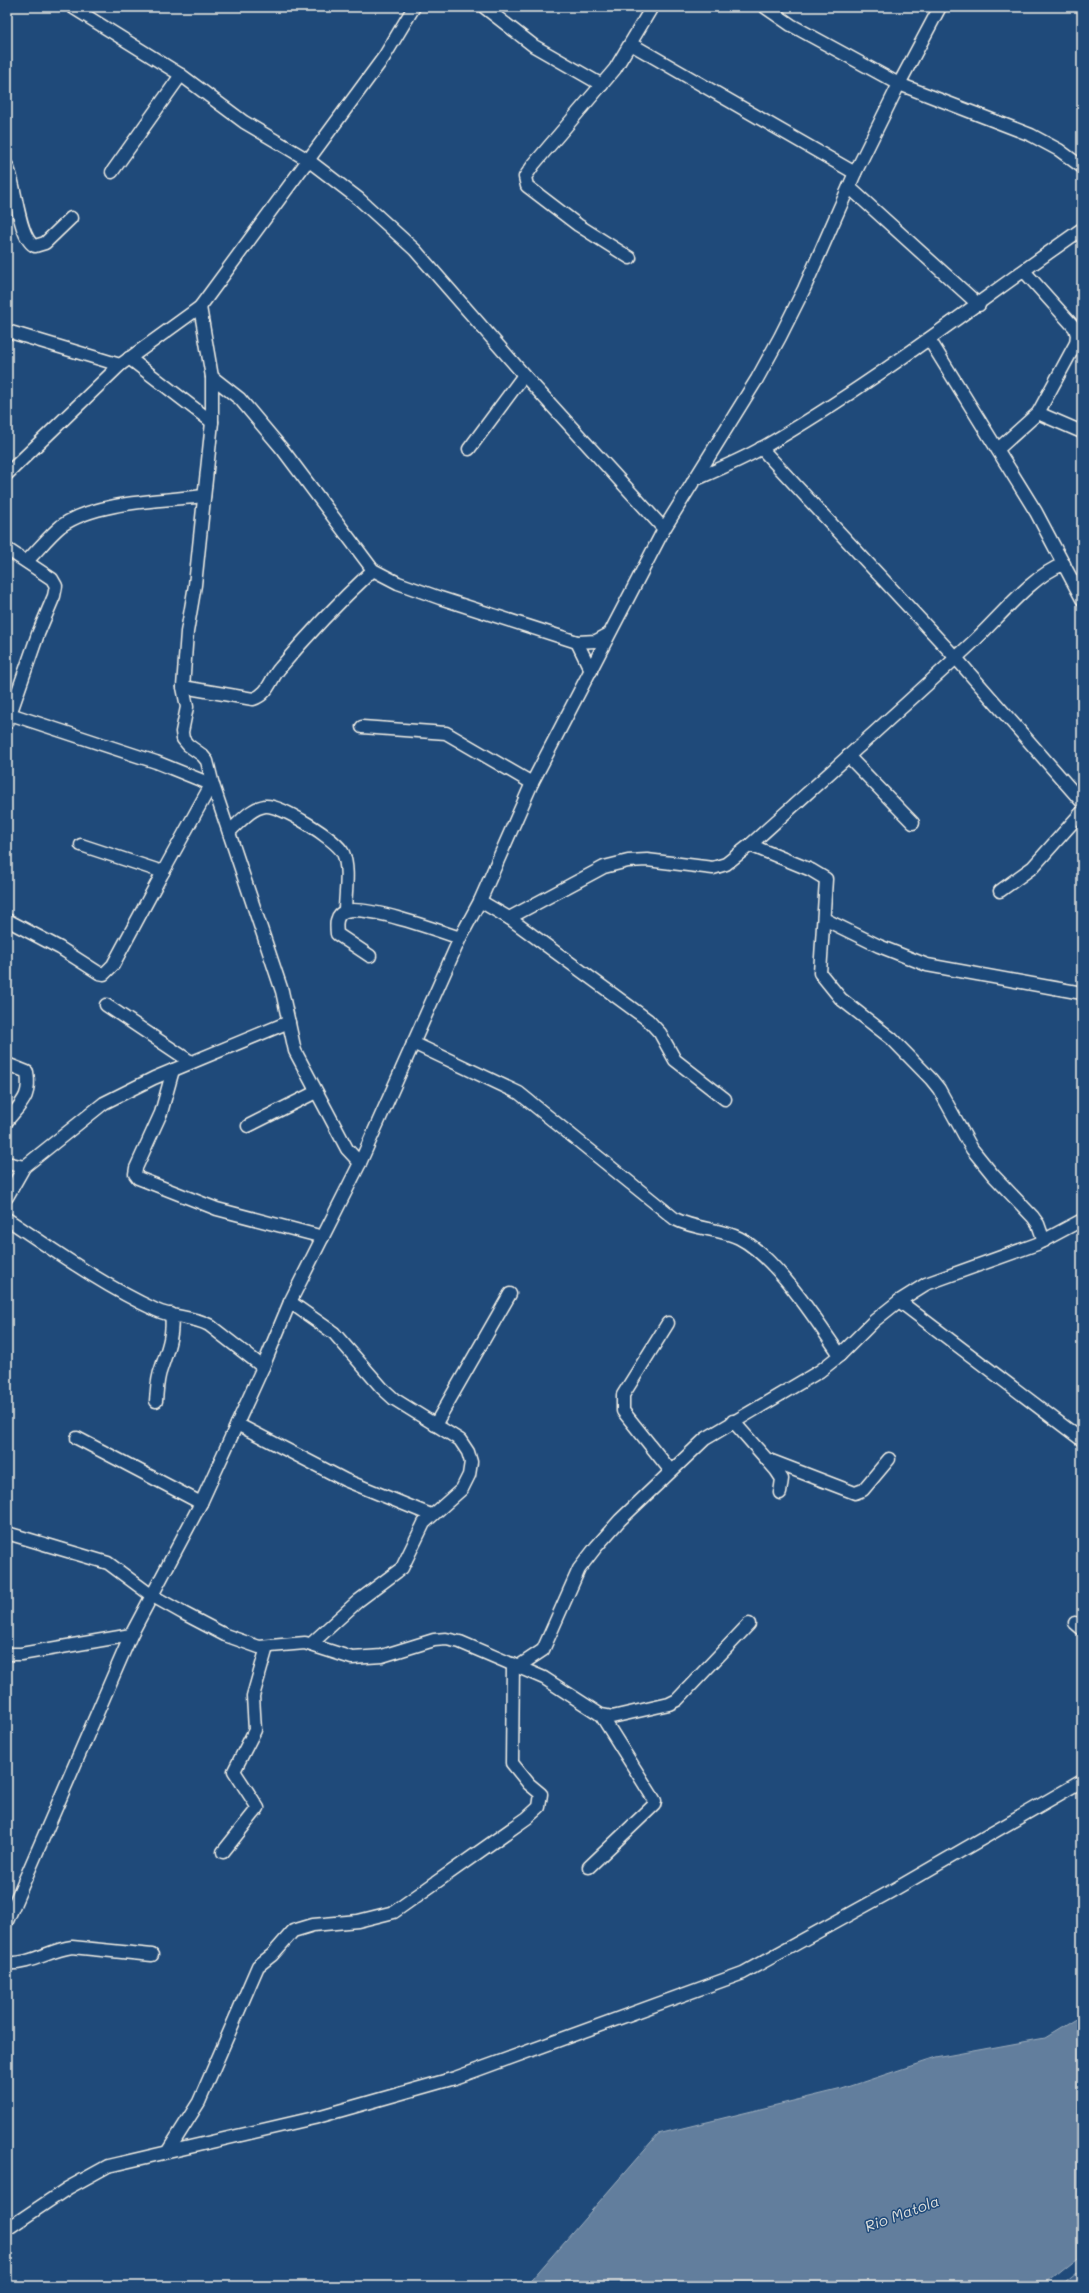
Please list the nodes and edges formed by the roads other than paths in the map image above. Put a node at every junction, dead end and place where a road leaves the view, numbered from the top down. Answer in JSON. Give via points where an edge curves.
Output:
{"nodes":[{"id":1,"x":72,"y":7,"type":"edge"},
{"id":2,"x":414,"y":7,"type":"edge"},
{"id":3,"x":484,"y":7,"type":"edge"},
{"id":4,"x":652,"y":7,"type":"edge"},
{"id":5,"x":765,"y":7,"type":"edge"},
{"id":6,"x":940,"y":7,"type":"edge"},
{"id":7,"x":631,"y":44,"type":"junction"},
{"id":8,"x":181,"y":75,"type":"junction"},
{"id":9,"x":899,"y":84,"type":"junction"},
{"id":10,"x":602,"y":85,"type":"junction"},
{"id":11,"x":308,"y":160,"type":"junction"},
{"id":12,"x":7,"y":166,"type":"edge"},
{"id":13,"x":1082,"y":167,"type":"edge"},
{"id":14,"x":112,"y":172,"type":"dead end"},
{"id":15,"x":855,"y":173,"type":"junction"},
{"id":16,"x":849,"y":187,"type":"junction"},
{"id":17,"x":71,"y":218,"type":"dead end"},
{"id":18,"x":1082,"y":229,"type":"edge"},
{"id":19,"x":630,"y":258,"type":"dead end"},
{"id":20,"x":1024,"y":271,"type":"junction"},
{"id":21,"x":979,"y":304,"type":"junction"},
{"id":22,"x":200,"y":306,"type":"junction"},
{"id":23,"x":7,"y":331,"type":"edge"},
{"id":24,"x":929,"y":339,"type":"junction"},
{"id":25,"x":124,"y":361,"type":"junction"},
{"id":26,"x":524,"y":375,"type":"junction"},
{"id":27,"x":212,"y":377,"type":"junction"},
{"id":28,"x":1038,"y":413,"type":"junction"},
{"id":29,"x":212,"y":422,"type":"junction"},
{"id":30,"x":1082,"y":432,"type":"edge"},
{"id":31,"x":761,"y":448,"type":"junction"},
{"id":32,"x":469,"y":449,"type":"dead end"},
{"id":33,"x":998,"y":449,"type":"junction"},
{"id":34,"x":7,"y":474,"type":"edge"},
{"id":35,"x":694,"y":480,"type":"junction"},
{"id":36,"x":204,"y":496,"type":"junction"},
{"id":37,"x":664,"y":529,"type":"junction"},
{"id":38,"x":7,"y":549,"type":"edge"},
{"id":39,"x":27,"y":561,"type":"junction"},
{"id":40,"x":1064,"y":564,"type":"junction"},
{"id":41,"x":373,"y":570,"type":"junction"},
{"id":42,"x":1078,"y":586,"type":"edge"},
{"id":43,"x":1082,"y":599,"type":"edge"},
{"id":44,"x":607,"y":635,"type":"junction"},
{"id":45,"x":577,"y":642,"type":"junction"},
{"id":46,"x":956,"y":658,"type":"junction"},
{"id":47,"x":591,"y":671,"type":"junction"},
{"id":48,"x":183,"y":687,"type":"junction"},
{"id":49,"x":9,"y":718,"type":"edge"},
{"id":50,"x":362,"y":727,"type":"dead end"},
{"id":51,"x":848,"y":756,"type":"junction"},
{"id":52,"x":532,"y":782,"type":"junction"},
{"id":53,"x":212,"y":785,"type":"junction"},
{"id":54,"x":1082,"y":802,"type":"edge"},
{"id":55,"x":1082,"y":812,"type":"edge"},
{"id":56,"x":913,"y":823,"type":"dead end"},
{"id":57,"x":230,"y":831,"type":"junction"},
{"id":58,"x":81,"y":845,"type":"dead end"},
{"id":59,"x":750,"y":845,"type":"junction"},
{"id":60,"x":163,"y":872,"type":"junction"},
{"id":61,"x":1000,"y":891,"type":"dead end"},
{"id":62,"x":480,"y":901,"type":"junction"},
{"id":63,"x":345,"y":911,"type":"junction"},
{"id":64,"x":509,"y":918,"type":"junction"},
{"id":65,"x":824,"y":919,"type":"junction"},
{"id":66,"x":7,"y":920,"type":"edge"},
{"id":67,"x":460,"y":938,"type":"junction"},
{"id":68,"x":370,"y":956,"type":"dead end"},
{"id":69,"x":1082,"y":993,"type":"edge"},
{"id":70,"x":106,"y":1005,"type":"dead end"},
{"id":71,"x":289,"y":1022,"type":"junction"},
{"id":72,"x":412,"y":1043,"type":"junction"},
{"id":73,"x":190,"y":1062,"type":"junction"},
{"id":74,"x":7,"y":1064,"type":"edge"},
{"id":75,"x":173,"y":1070,"type":"junction"},
{"id":76,"x":316,"y":1092,"type":"junction"},
{"id":77,"x":725,"y":1099,"type":"dead end"},
{"id":78,"x":7,"y":1121,"type":"edge"},
{"id":79,"x":248,"y":1126,"type":"dead end"},
{"id":80,"x":7,"y":1163,"type":"edge"},
{"id":81,"x":360,"y":1163,"type":"junction"},
{"id":82,"x":24,"y":1167,"type":"junction"},
{"id":83,"x":7,"y":1197,"type":"edge"},
{"id":84,"x":7,"y":1219,"type":"edge"},
{"id":85,"x":1082,"y":1220,"type":"edge"},
{"id":86,"x":323,"y":1237,"type":"junction"},
{"id":87,"x":1044,"y":1241,"type":"junction"},
{"id":88,"x":510,"y":1294,"type":"dead end"},
{"id":89,"x":899,"y":1301,"type":"junction"},
{"id":90,"x":290,"y":1302,"type":"junction"},
{"id":91,"x":171,"y":1314,"type":"junction"},
{"id":92,"x":668,"y":1323,"type":"dead end"},
{"id":93,"x":840,"y":1355,"type":"junction"},
{"id":94,"x":263,"y":1367,"type":"junction"},
{"id":95,"x":156,"y":1401,"type":"dead end"},
{"id":96,"x":732,"y":1421,"type":"junction"},
{"id":97,"x":237,"y":1424,"type":"junction"},
{"id":98,"x":435,"y":1425,"type":"junction"},
{"id":99,"x":77,"y":1438,"type":"dead end"},
{"id":100,"x":1082,"y":1440,"type":"edge"},
{"id":101,"x":889,"y":1459,"type":"dead end"},
{"id":102,"x":769,"y":1460,"type":"junction"},
{"id":103,"x":670,"y":1470,"type":"junction"},
{"id":104,"x":780,"y":1493,"type":"dead end"},
{"id":105,"x":201,"y":1502,"type":"junction"},
{"id":106,"x":431,"y":1515,"type":"junction"},
{"id":107,"x":7,"y":1533,"type":"edge"},
{"id":108,"x":151,"y":1596,"type":"junction"},
{"id":109,"x":749,"y":1624,"type":"dead end"},
{"id":110,"x":131,"y":1635,"type":"junction"},
{"id":111,"x":311,"y":1644,"type":"junction"},
{"id":112,"x":267,"y":1647,"type":"junction"},
{"id":113,"x":7,"y":1654,"type":"edge"},
{"id":114,"x":516,"y":1665,"type":"junction"},
{"id":115,"x":601,"y":1716,"type":"junction"},
{"id":116,"x":1082,"y":1781,"type":"edge"},
{"id":117,"x":223,"y":1852,"type":"dead end"},
{"id":118,"x":589,"y":1867,"type":"dead end"},
{"id":119,"x":7,"y":1921,"type":"edge"},
{"id":120,"x":152,"y":1955,"type":"dead end"},
{"id":121,"x":7,"y":1963,"type":"edge"},
{"id":122,"x":168,"y":2151,"type":"junction"},
{"id":123,"x":7,"y":2229,"type":"edge"}],
"edges":[{"from":1,"to":8,"type":"street"},
{"from":2,"to":11,"type":"street","via":[[384,57]]},
{"from":3,"to":10,"type":"street","via":[[534,46]]},
{"from":4,"to":7,"type":"street"},
{"from":5,"to":9,"type":"street","via":[[791,25]]},
{"from":6,"to":9,"type":"street"},
{"from":7,"to":10,"type":"street"},
{"from":7,"to":15,"type":"street"},
{"from":8,"to":11,"type":"street","via":[[244,122]]},
{"from":8,"to":14,"type":"street"},
{"from":9,"to":13,"type":"street","via":[[1031,135],[1059,150]]},
{"from":9,"to":15,"type":"street"},
{"from":10,"to":19,"type":"street","via":[[525,177],[527,186],[578,225]]},
{"from":11,"to":22,"type":"street"},
{"from":11,"to":26,"type":"street","via":[[359,199],[415,250]]},
{"from":12,"to":17,"type":"street","via":[[24,232],[31,245],[45,243]]},
{"from":15,"to":16,"type":"street"},
{"from":16,"to":21,"type":"street"},
{"from":16,"to":35,"type":"street","via":[[780,337]]},
{"from":18,"to":20,"type":"street"},
{"from":20,"to":21,"type":"street"},
{"from":20,"to":28,"type":"street","via":[[1075,328],[1077,335],[1076,344]]},
{"from":21,"to":24,"type":"street"},
{"from":22,"to":25,"type":"street"},
{"from":22,"to":27,"type":"street"},
{"from":23,"to":25,"type":"street"},
{"from":24,"to":31,"type":"street","via":[[842,398]]},
{"from":24,"to":33,"type":"street"},
{"from":25,"to":29,"type":"street"},
{"from":25,"to":34,"type":"street"},
{"from":26,"to":32,"type":"street"},
{"from":26,"to":37,"type":"street"},
{"from":27,"to":29,"type":"street"},
{"from":27,"to":41,"type":"street","via":[[240,399],[284,450]]},
{"from":28,"to":30,"type":"street"},
{"from":28,"to":33,"type":"street"},
{"from":29,"to":36,"type":"street"},
{"from":31,"to":35,"type":"street"},
{"from":31,"to":46,"type":"street"},
{"from":33,"to":40,"type":"street"},
{"from":35,"to":37,"type":"street"},
{"from":36,"to":39,"type":"street","via":[[112,506],[89,512],[61,527]]},
{"from":36,"to":48,"type":"street","via":[[195,585],[187,632]]},
{"from":37,"to":44,"type":"street"},
{"from":38,"to":39,"type":"street"},
{"from":39,"to":49,"type":"street","via":[[52,579],[56,586]]},
{"from":40,"to":42,"type":"street"},
{"from":40,"to":46,"type":"street","via":[[1052,568],[1034,582]]},
{"from":41,"to":45,"type":"street","via":[[398,583],[440,598]]},
{"from":41,"to":48,"type":"street","via":[[340,600],[303,641],[259,697],[253,699]]},
{"from":42,"to":43,"type":"street"},
{"from":44,"to":45,"type":"street","via":[[596,641]]},
{"from":44,"to":47,"type":"street"},
{"from":45,"to":47,"type":"street"},
{"from":46,"to":51,"type":"street"},
{"from":46,"to":54,"type":"street"},
{"from":47,"to":52,"type":"street"},
{"from":48,"to":53,"type":"street","via":[[187,707],[183,739],[207,761]]},
{"from":49,"to":53,"type":"street","via":[[156,762]]},
{"from":50,"to":52,"type":"street","via":[[446,733]]},
{"from":51,"to":56,"type":"street"},
{"from":51,"to":59,"type":"street"},
{"from":52,"to":62,"type":"street"},
{"from":53,"to":57,"type":"street"},
{"from":53,"to":60,"type":"street"},
{"from":55,"to":61,"type":"street","via":[[1033,867]]},
{"from":57,"to":63,"type":"street","via":[[250,813],[265,806],[286,812],[326,836],[343,854],[346,879]]},
{"from":57,"to":71,"type":"street","via":[[282,991]]},
{"from":58,"to":60,"type":"street"},
{"from":59,"to":64,"type":"street","via":[[726,864],[713,868],[647,860],[628,861],[604,867]]},
{"from":59,"to":65,"type":"street","via":[[811,870],[826,879]]},
{"from":60,"to":66,"type":"street","via":[[113,965],[104,974]]},
{"from":62,"to":64,"type":"street"},
{"from":62,"to":67,"type":"street"},
{"from":63,"to":67,"type":"street","via":[[360,910],[394,917]]},
{"from":63,"to":68,"type":"street","via":[[338,916],[335,924],[337,934]]},
{"from":64,"to":77,"type":"street","via":[[648,1020],[660,1033],[675,1060]]},
{"from":65,"to":69,"type":"street","via":[[879,946],[927,965]]},
{"from":65,"to":87,"type":"street","via":[[820,973],[841,999],[892,1039],[931,1079],[972,1149],[1033,1217]]},
{"from":67,"to":72,"type":"street"},
{"from":70,"to":73,"type":"street"},
{"from":71,"to":73,"type":"street"},
{"from":71,"to":76,"type":"street","via":[[295,1051]]},
{"from":72,"to":81,"type":"street"},
{"from":72,"to":93,"type":"street","via":[[519,1094],[675,1219],[692,1227],[729,1234],[750,1244],[762,1254],[805,1304]]},
{"from":73,"to":75,"type":"street"},
{"from":74,"to":78,"type":"street","via":[[27,1072],[30,1087]]},
{"from":75,"to":82,"type":"street","via":[[148,1080],[104,1104]]},
{"from":75,"to":86,"type":"street","via":[[161,1113],[136,1168],[135,1174],[138,1178],[216,1209]]},
{"from":76,"to":79,"type":"street"},
{"from":76,"to":81,"type":"street","via":[[347,1148]]},
{"from":80,"to":82,"type":"street"},
{"from":81,"to":86,"type":"street"},
{"from":82,"to":83,"type":"street"},
{"from":84,"to":91,"type":"street","via":[[107,1282],[156,1310]]},
{"from":85,"to":87,"type":"street"},
{"from":86,"to":90,"type":"street"},
{"from":87,"to":89,"type":"street","via":[[926,1284]]},
{"from":88,"to":98,"type":"street"},
{"from":89,"to":93,"type":"street","via":[[874,1321]]},
{"from":89,"to":100,"type":"street"},
{"from":90,"to":94,"type":"street"},
{"from":90,"to":98,"type":"street","via":[[334,1333],[394,1399]]},
{"from":91,"to":94,"type":"street","via":[[209,1324]]},
{"from":91,"to":95,"type":"street","via":[[173,1326],[166,1357],[160,1370]]},
{"from":92,"to":103,"type":"street","via":[[628,1386],[622,1401],[623,1410],[630,1421]]},
{"from":93,"to":96,"type":"street","via":[[820,1370]]},
{"from":94,"to":97,"type":"street"},
{"from":96,"to":102,"type":"street"},
{"from":96,"to":103,"type":"street","via":[[705,1439]]},
{"from":97,"to":105,"type":"street"},
{"from":97,"to":106,"type":"street","via":[[345,1480]]},
{"from":98,"to":106,"type":"street","via":[[460,1440],[471,1462],[470,1475],[462,1490]]},
{"from":99,"to":105,"type":"street"},
{"from":101,"to":102,"type":"street","via":[[863,1490],[855,1493]]},
{"from":102,"to":104,"type":"street","via":[[782,1479]]},
{"from":103,"to":114,"type":"street","via":[[596,1547],[579,1569],[543,1650]]},
{"from":105,"to":108,"type":"street"},
{"from":106,"to":111,"type":"street","via":[[424,1523],[402,1568],[358,1601]]},
{"from":107,"to":108,"type":"street","via":[[108,1563]]},
{"from":108,"to":110,"type":"street"},
{"from":108,"to":112,"type":"street","via":[[225,1635],[259,1647]]},
{"from":109,"to":115,"type":"street","via":[[677,1700],[612,1717]]},
{"from":110,"to":113,"type":"street","via":[[21,1654]]},
{"from":110,"to":119,"type":"street"},
{"from":111,"to":112,"type":"street","via":[[296,1643]]},
{"from":111,"to":114,"type":"street","via":[[352,1658],[382,1656],[434,1640],[446,1639],[460,1642]]},
{"from":112,"to":117,"type":"street","via":[[252,1696],[255,1730],[234,1771],[258,1808]]},
{"from":114,"to":115,"type":"street","via":[[544,1678]]},
{"from":114,"to":122,"type":"street","via":[[512,1763],[541,1794],[539,1807],[394,1912],[358,1921],[313,1925],[293,1931],[285,1938],[272,1955],[258,1966],[199,2102]]},
{"from":115,"to":118,"type":"street","via":[[656,1802]]},
{"from":116,"to":122,"type":"street","via":[[743,1973],[455,2078],[306,2120]]},
{"from":120,"to":121,"type":"street","via":[[72,1947],[59,1948],[22,1963]]},
{"from":122,"to":123,"type":"street","via":[[108,2166],[91,2174]]}]}
